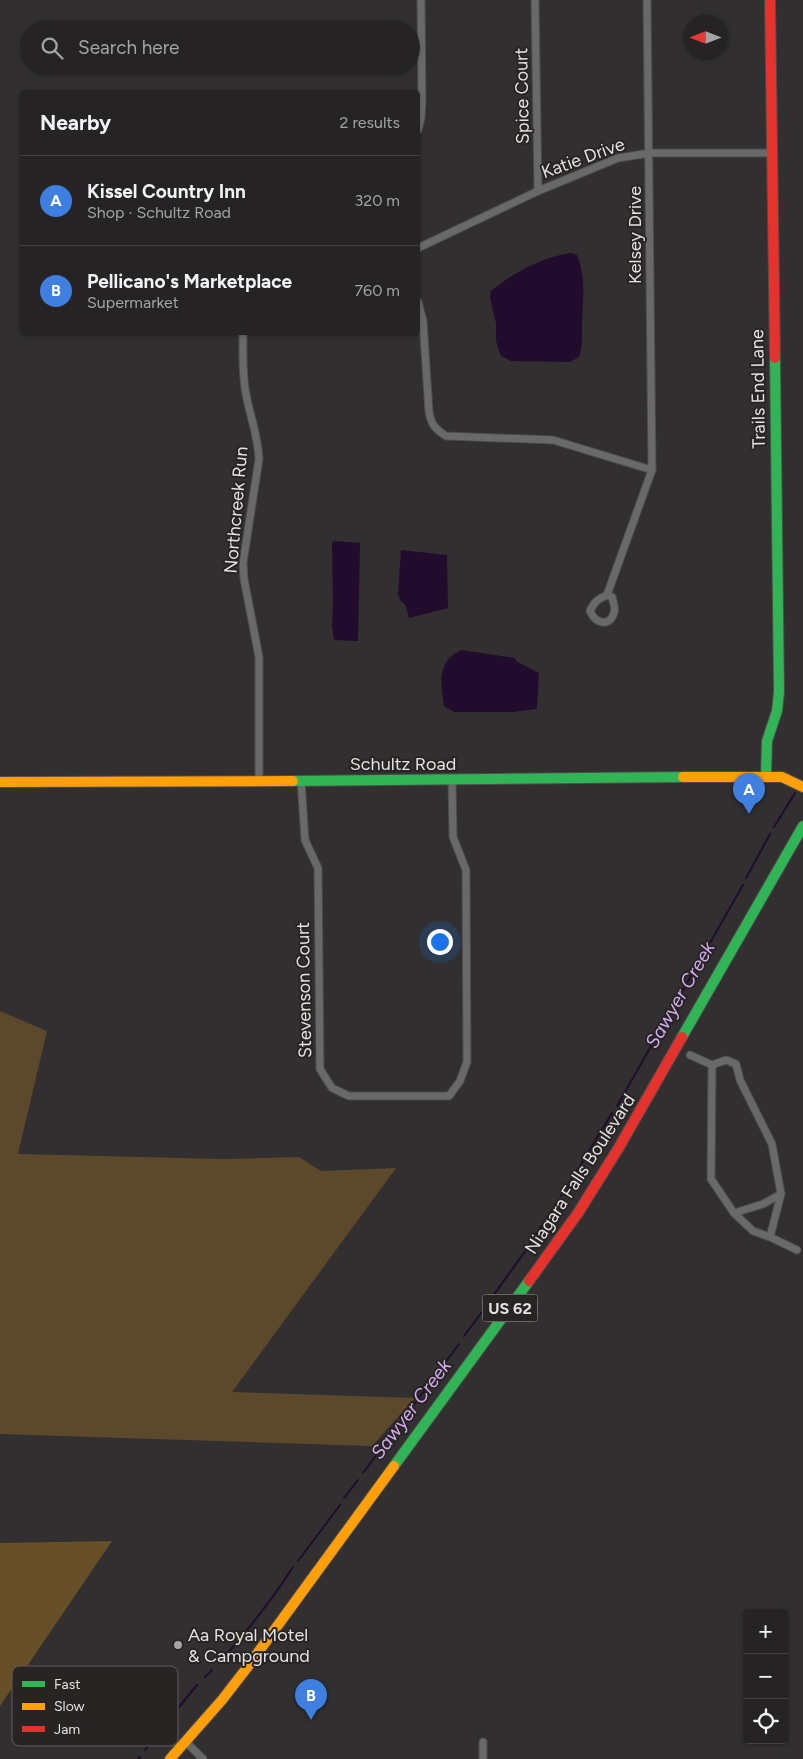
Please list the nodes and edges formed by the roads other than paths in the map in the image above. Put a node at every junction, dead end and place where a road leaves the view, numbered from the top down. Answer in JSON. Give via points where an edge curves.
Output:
{"nodes":[{"id":1,"x":421,"y":0,"type":"edge"},
{"id":2,"x":535,"y":0,"type":"edge"},
{"id":3,"x":647,"y":0,"type":"edge"},
{"id":4,"x":770,"y":0,"type":"edge"},
{"id":5,"x":420,"y":122,"type":"edge"},
{"id":6,"x":650,"y":153,"type":"junction"},
{"id":7,"x":771,"y":153,"type":"junction"},
{"id":8,"x":538,"y":191,"type":"junction"},
{"id":9,"x":420,"y":247,"type":"edge"},
{"id":10,"x":420,"y":310,"type":"edge"},
{"id":11,"x":243,"y":335,"type":"edge"},
{"id":12,"x":652,"y":470,"type":"junction"},
{"id":13,"x":607,"y":595,"type":"dead end"},
{"id":14,"x":766,"y":776,"type":"junction"},
{"id":15,"x":301,"y":780,"type":"junction"},
{"id":16,"x":452,"y":780,"type":"junction"},
{"id":17,"x":259,"y":781,"type":"junction"},
{"id":18,"x":0,"y":782,"type":"edge"},
{"id":19,"x":803,"y":787,"type":"edge"},
{"id":20,"x":803,"y":826,"type":"edge"},
{"id":21,"x":690,"y":1056,"type":"dead end"},
{"id":22,"x":712,"y":1065,"type":"junction"},
{"id":23,"x":780,"y":1194,"type":"junction"},
{"id":24,"x":734,"y":1213,"type":"junction"},
{"id":25,"x":770,"y":1237,"type":"junction"},
{"id":26,"x":798,"y":1250,"type":"dead end"},
{"id":27,"x":186,"y":1742,"type":"junction"},
{"id":28,"x":483,"y":1742,"type":"dead end"},
{"id":29,"x":170,"y":1759,"type":"edge"},
{"id":30,"x":203,"y":1759,"type":"edge"},
{"id":31,"x":483,"y":1759,"type":"edge"}],
"edges":[{"from":1,"to":5,"type":"street"},
{"from":2,"to":8,"type":"street","name":"Spice Court"},
{"from":3,"to":6,"type":"street","name":"Kelsey Drive"},
{"from":4,"to":7,"type":"street","name":"Trails End Lane"},
{"from":6,"to":7,"type":"street","name":"Katie Drive"},
{"from":6,"to":8,"type":"street","name":"Katie Drive","via":[[618,158]]},
{"from":6,"to":12,"type":"street","name":"Kelsey Drive"},
{"from":7,"to":14,"type":"street","name":"Trails End Lane","via":[[779,692],[777,711],[767,740]]},
{"from":8,"to":9,"type":"street","name":"Katie Drive"},
{"from":10,"to":12,"type":"street","via":[[430,422],[441,433],[446,436],[553,440]]},
{"from":11,"to":17,"type":"street","name":"Northcreek Run","via":[[246,397],[259,458],[244,563],[244,579],[259,657]]},
{"from":12,"to":13,"type":"street","name":"Kelsey Drive"},
{"from":14,"to":16,"type":"street","name":"Schultz Road"},
{"from":14,"to":19,"type":"street","name":"Schultz Road","via":[[782,777]]},
{"from":15,"to":16,"type":"street","name":"Schultz Road"},
{"from":15,"to":16,"type":"street","name":"Stevenson Court","via":[[305,840],[318,868],[320,1069],[332,1088],[349,1096],[449,1096],[468,1062],[466,870],[453,837]]},
{"from":15,"to":17,"type":"street","name":"Schultz Road"},
{"from":17,"to":18,"type":"street","name":"Schultz Road"},
{"from":20,"to":27,"type":"street","name":"Niagara Falls Boulevard","number":"US 62","via":[[578,1214],[242,1673]]},
{"from":21,"to":22,"type":"street"},
{"from":22,"to":23,"type":"street","via":[[726,1060],[736,1064],[740,1080],[772,1144]]},
{"from":22,"to":24,"type":"street","via":[[711,1179]]},
{"from":23,"to":24,"type":"street","via":[[763,1204]]},
{"from":23,"to":25,"type":"street"},
{"from":24,"to":25,"type":"street","via":[[753,1231]]},
{"from":25,"to":26,"type":"street"},
{"from":27,"to":29,"type":"street","name":"Niagara Falls Boulevard","number":"US 62"},
{"from":27,"to":30,"type":"street"},
{"from":28,"to":31,"type":"street"}]}
